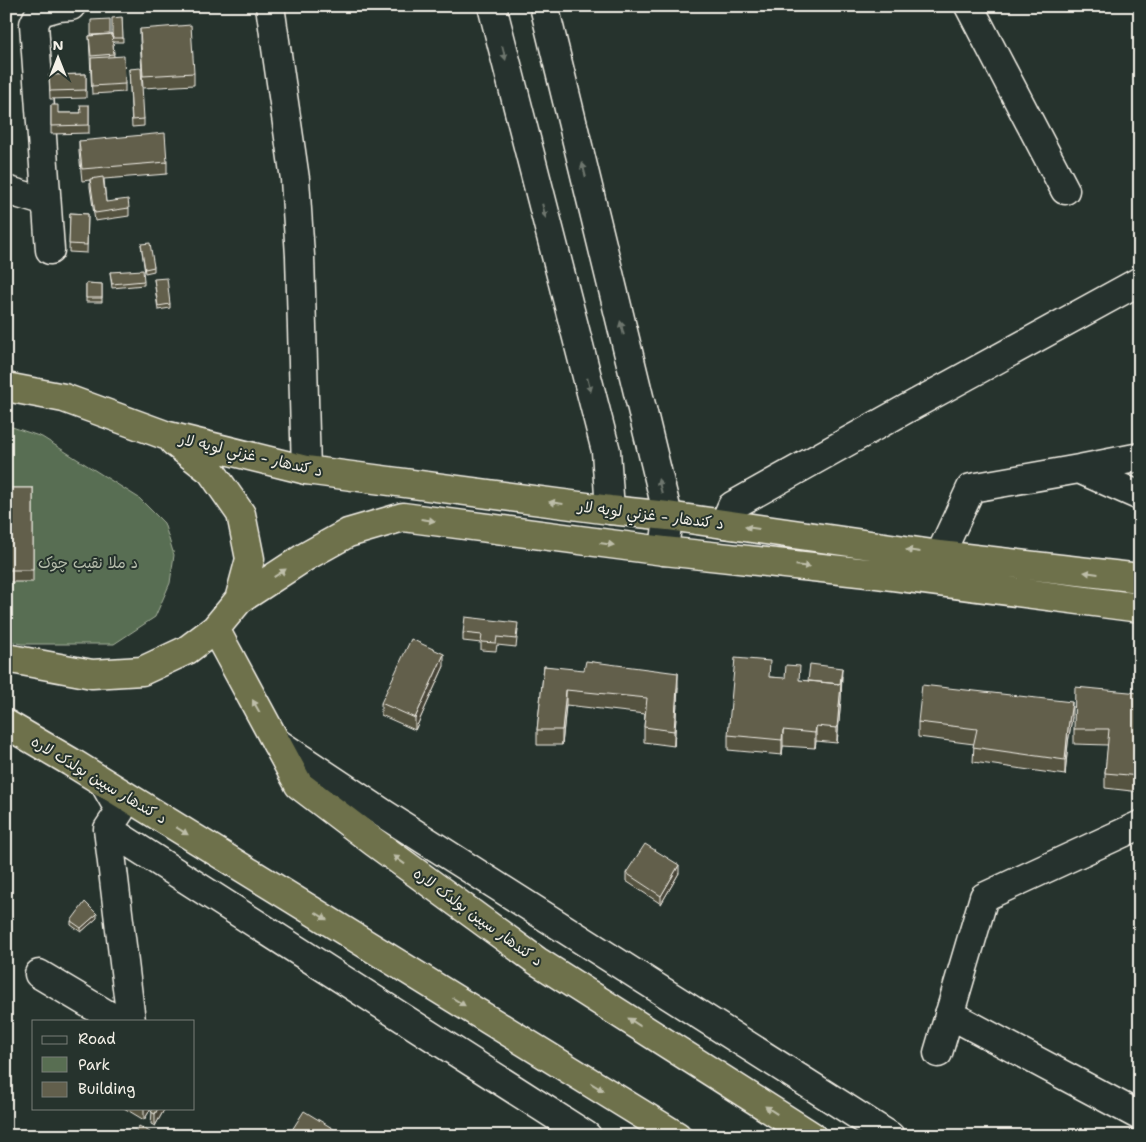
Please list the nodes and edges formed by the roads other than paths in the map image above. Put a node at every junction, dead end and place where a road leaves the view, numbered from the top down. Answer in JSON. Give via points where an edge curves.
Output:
{"nodes":[{"id":1,"x":270,"y":6,"type":"edge"},
{"id":2,"x":492,"y":6,"type":"edge"},
{"id":3,"x":544,"y":6,"type":"edge"},
{"id":4,"x":969,"y":6,"type":"edge"},
{"id":5,"x":62,"y":7,"type":"edge"},
{"id":6,"x":6,"y":190,"type":"edge"},
{"id":7,"x":1065,"y":190,"type":"dead end"},
{"id":8,"x":46,"y":202,"type":"junction"},
{"id":9,"x":50,"y":250,"type":"dead end"},
{"id":10,"x":1140,"y":281,"type":"edge"},
{"id":11,"x":6,"y":387,"type":"edge"},
{"id":12,"x":165,"y":435,"type":"junction"},
{"id":13,"x":1140,"y":457,"type":"edge"},
{"id":14,"x":1079,"y":469,"type":"junction"},
{"id":15,"x":306,"y":470,"type":"junction"},
{"id":16,"x":1140,"y":496,"type":"edge"},
{"id":17,"x":610,"y":510,"type":"junction"},
{"id":18,"x":668,"y":516,"type":"junction"},
{"id":19,"x":724,"y":524,"type":"junction"},
{"id":20,"x":664,"y":551,"type":"junction"},
{"id":21,"x":940,"y":555,"type":"junction"},
{"id":22,"x":1140,"y":578,"type":"edge"},
{"id":23,"x":238,"y":600,"type":"junction"},
{"id":24,"x":1140,"y":608,"type":"edge"},
{"id":25,"x":215,"y":629,"type":"junction"},
{"id":26,"x":6,"y":658,"type":"edge"},
{"id":27,"x":6,"y":724,"type":"edge"},
{"id":28,"x":276,"y":742,"type":"junction"},
{"id":29,"x":104,"y":783,"type":"junction"},
{"id":30,"x":1140,"y":826,"type":"edge"},
{"id":31,"x":108,"y":829,"type":"junction"},
{"id":32,"x":39,"y":974,"type":"dead end"},
{"id":33,"x":949,"y":1014,"type":"junction"},
{"id":34,"x":116,"y":1020,"type":"edge"},
{"id":35,"x":131,"y":1020,"type":"edge"},
{"id":36,"x":938,"y":1053,"type":"dead end"},
{"id":37,"x":1140,"y":1116,"type":"edge"},
{"id":38,"x":586,"y":1136,"type":"edge"},
{"id":39,"x":677,"y":1136,"type":"edge"},
{"id":40,"x":812,"y":1136,"type":"edge"},
{"id":41,"x":890,"y":1136,"type":"edge"}],
"edges":[{"from":1,"to":15,"type":"street","via":[[295,180]]},
{"from":2,"to":17,"type":"street","one_way":true,"via":[[606,451]]},
{"from":18,"to":3,"type":"street","one_way":true},
{"from":4,"to":7,"type":"street"},
{"from":5,"to":8,"type":"street","via":[[40,12],[34,24]]},
{"from":6,"to":8,"type":"street"},
{"from":8,"to":9,"type":"street"},
{"from":10,"to":19,"type":"street","via":[[732,506]]},
{"from":11,"to":12,"type":"highway","name":"د کندهار - غزني لويه لار","via":[[64,398]]},
{"from":12,"to":15,"type":"highway","name":"د کندهار - غزني لويه لار"},
{"from":12,"to":23,"type":"highway","name":"د کندهار - غزني لويه لار","via":[[211,471],[240,514],[250,559]]},
{"from":13,"to":14,"type":"street"},
{"from":14,"to":16,"type":"street"},
{"from":14,"to":21,"type":"street","via":[[971,488]]},
{"from":17,"to":15,"type":"highway","name":"د کندهار - غزني لويه لار","one_way":true},
{"from":17,"to":18,"type":"highway","name":"د کندهار - غزني لويه لار"},
{"from":18,"to":19,"type":"highway","name":"د کندهار - غزني لويه لار"},
{"from":18,"to":20,"type":"street"},
{"from":21,"to":19,"type":"highway","name":"د کندهار - غزني لويه لار","one_way":true},
{"from":23,"to":20,"type":"highway","name":"د کندهار - غزني لويه لار","one_way":true,"via":[[348,533],[403,516]]},
{"from":20,"to":24,"type":"highway","name":"د کندهار - غزني لويه لار","one_way":true},
{"from":22,"to":21,"type":"highway","name":"د کندهار - غزني لويه لار","one_way":true},
{"from":23,"to":25,"type":"highway","name":"د کندهار - غزني لويه لار"},
{"from":25,"to":26,"type":"highway","name":"د کندهار - غزني لويه لار","via":[[187,650],[142,671],[92,674]]},
{"from":28,"to":25,"type":"highway","name":"د کندهار سپین بولدک لاره","one_way":true},
{"from":27,"to":29,"type":"highway","name":"د کندهار سپین بولدک لاره"},
{"from":40,"to":28,"type":"highway","name":"د کندهار سپین بولدک لاره","one_way":true,"via":[[537,960],[374,842],[299,785]]},
{"from":28,"to":41,"type":"street"},
{"from":29,"to":31,"type":"street","via":[[120,811]]},
{"from":29,"to":39,"type":"highway","name":"د کندهار سپین بولدک لاره","one_way":true},
{"from":30,"to":33,"type":"street","via":[[984,897]]},
{"from":31,"to":35,"type":"street"},
{"from":31,"to":38,"type":"street"},
{"from":32,"to":34,"type":"street"},
{"from":33,"to":36,"type":"street"},
{"from":33,"to":37,"type":"street"}]}
